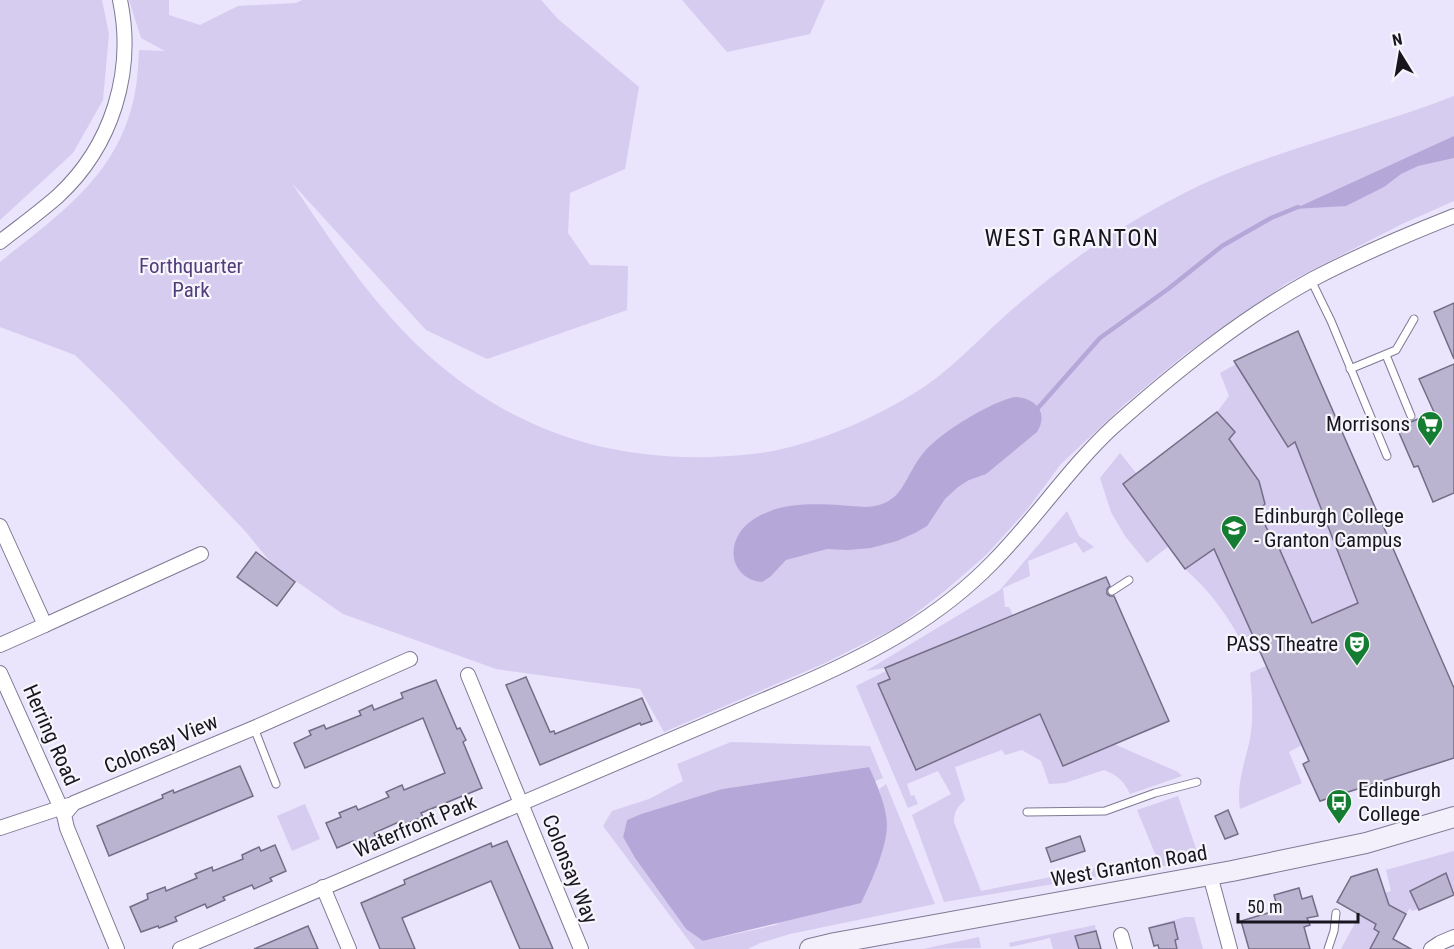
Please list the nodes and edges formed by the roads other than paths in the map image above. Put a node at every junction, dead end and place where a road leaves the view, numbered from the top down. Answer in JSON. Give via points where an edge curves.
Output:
{"nodes":[{"id":1,"x":120,"y":0,"type":"edge"},
{"id":2,"x":1454,"y":216,"type":"edge"},
{"id":3,"x":0,"y":242,"type":"edge"},
{"id":4,"x":1311,"y":280,"type":"junction"},
{"id":5,"x":1414,"y":319,"type":"dead end"},
{"id":6,"x":1386,"y":355,"type":"junction"},
{"id":7,"x":1350,"y":369,"type":"junction"},
{"id":8,"x":1411,"y":416,"type":"dead end"},
{"id":9,"x":1387,"y":456,"type":"dead end"},
{"id":10,"x":0,"y":526,"type":"edge"},
{"id":11,"x":201,"y":554,"type":"dead end"},
{"id":12,"x":1130,"y":580,"type":"dead end"},
{"id":13,"x":1112,"y":591,"type":"dead end"},
{"id":14,"x":45,"y":625,"type":"junction"},
{"id":15,"x":0,"y":645,"type":"edge"},
{"id":16,"x":410,"y":658,"type":"dead end"},
{"id":17,"x":0,"y":673,"type":"edge"},
{"id":18,"x":468,"y":675,"type":"dead end"},
{"id":19,"x":254,"y":728,"type":"junction"},
{"id":20,"x":1197,"y":782,"type":"dead end"},
{"id":21,"x":276,"y":784,"type":"dead end"},
{"id":22,"x":521,"y":804,"type":"junction"},
{"id":23,"x":66,"y":809,"type":"junction"},
{"id":24,"x":1027,"y":812,"type":"dead end"},
{"id":25,"x":1454,"y":817,"type":"edge"},
{"id":26,"x":0,"y":828,"type":"edge"},
{"id":27,"x":1210,"y":875,"type":"junction"},
{"id":28,"x":323,"y":887,"type":"junction"},
{"id":29,"x":1336,"y":913,"type":"dead end"},
{"id":30,"x":1121,"y":935,"type":"dead end"},
{"id":31,"x":1454,"y":938,"type":"edge"},
{"id":32,"x":117,"y":949,"type":"edge"},
{"id":33,"x":180,"y":949,"type":"edge"},
{"id":34,"x":349,"y":949,"type":"edge"},
{"id":35,"x":581,"y":949,"type":"edge"},
{"id":36,"x":810,"y":949,"type":"edge"},
{"id":37,"x":1125,"y":949,"type":"edge"},
{"id":38,"x":1230,"y":949,"type":"edge"},
{"id":39,"x":1328,"y":949,"type":"edge"},
{"id":40,"x":1431,"y":949,"type":"edge"}],
"edges":[{"from":1,"to":3,"type":"street","via":[[124,32],[121,83],[101,142],[57,196]]},
{"from":2,"to":4,"type":"street","name":"Waterfront Park"},
{"from":4,"to":7,"type":"lane"},
{"from":4,"to":22,"type":"street","name":"Waterfront Park","via":[[1210,345],[1150,395],[1080,460],[992,563],[898,638],[841,667]]},
{"from":5,"to":6,"type":"lane","via":[[1396,350]]},
{"from":6,"to":7,"type":"lane"},
{"from":6,"to":8,"type":"lane"},
{"from":7,"to":9,"type":"lane"},
{"from":10,"to":14,"type":"street"},
{"from":11,"to":14,"type":"street"},
{"from":12,"to":13,"type":"lane"},
{"from":14,"to":15,"type":"street"},
{"from":16,"to":19,"type":"street","name":"Colonsay View"},
{"from":17,"to":23,"type":"street","name":"Herring Road"},
{"from":18,"to":22,"type":"street","name":"Colonsay Way"},
{"from":19,"to":21,"type":"lane"},
{"from":19,"to":23,"type":"street","name":"Colonsay View"},
{"from":20,"to":24,"type":"lane","via":[[1105,811]]},
{"from":22,"to":28,"type":"street","name":"Waterfront Park"},
{"from":22,"to":35,"type":"street","name":"Colonsay Way"},
{"from":23,"to":26,"type":"street","name":"Colonsay View"},
{"from":23,"to":32,"type":"street","via":[[67,828]]},
{"from":25,"to":27,"type":"street","name":"West Granton Road","via":[[1366,843]]},
{"from":27,"to":36,"type":"street","name":"West Granton Road"},
{"from":27,"to":38,"type":"street"},
{"from":28,"to":33,"type":"street","name":"Waterfront Park"},
{"from":28,"to":34,"type":"street"},
{"from":29,"to":39,"type":"lane"},
{"from":30,"to":37,"type":"street"},
{"from":31,"to":40,"type":"street"}]}
